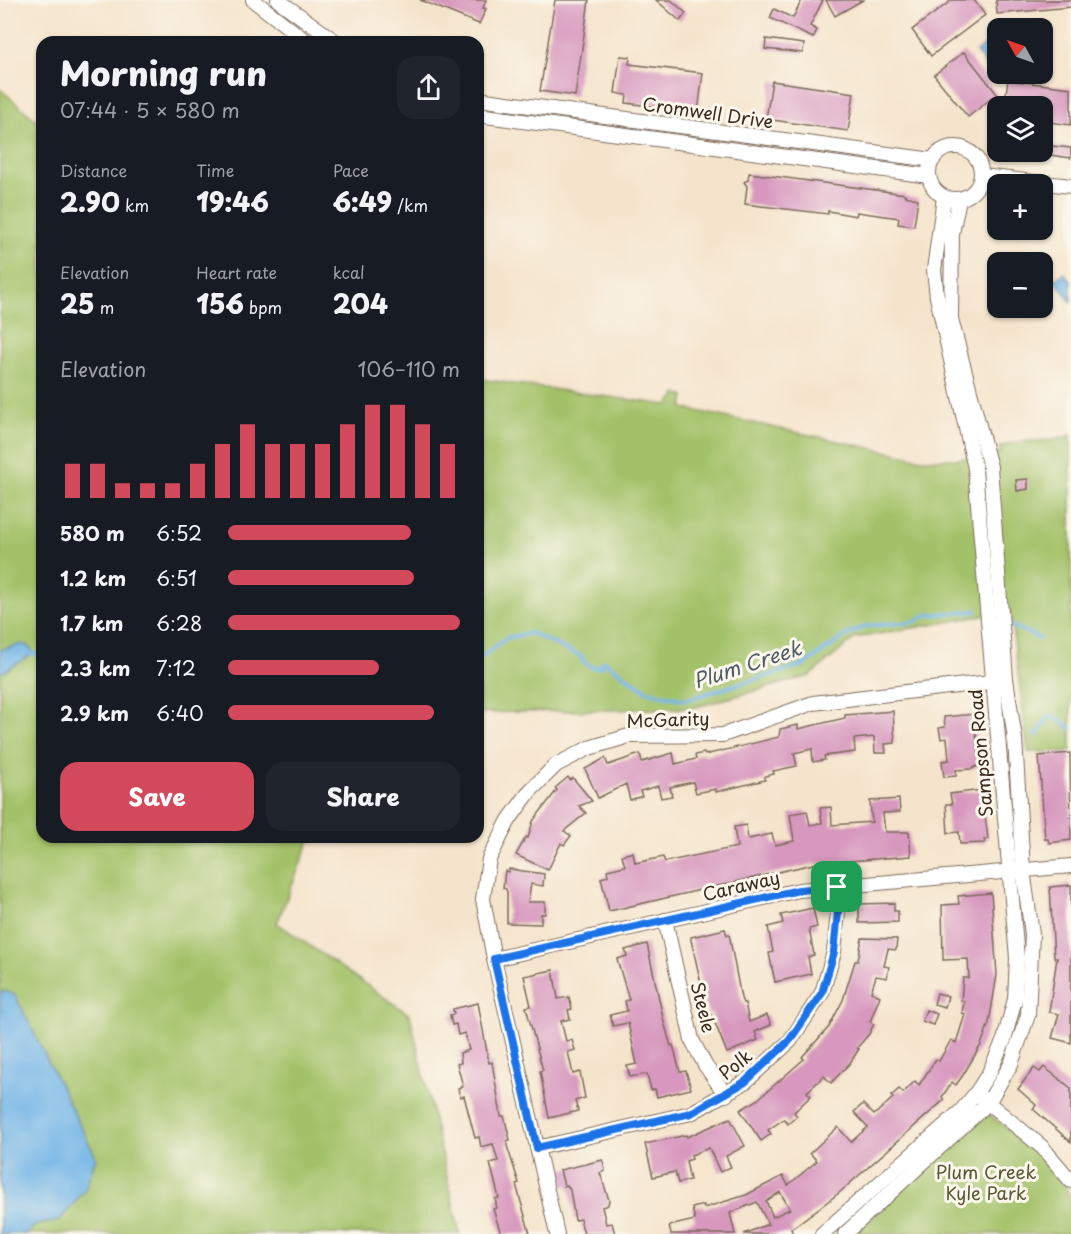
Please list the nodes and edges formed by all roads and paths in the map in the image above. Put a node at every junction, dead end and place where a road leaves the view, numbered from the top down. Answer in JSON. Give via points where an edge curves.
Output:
{"nodes":[{"id":1,"x":253,"y":0,"type":"edge"},
{"id":2,"x":278,"y":0,"type":"edge"},
{"id":3,"x":299,"y":36,"type":"edge"},
{"id":4,"x":328,"y":36,"type":"edge"},
{"id":5,"x":484,"y":100,"type":"edge"},
{"id":6,"x":484,"y":116,"type":"edge"},
{"id":7,"x":933,"y":160,"type":"junction"},
{"id":8,"x":929,"y":176,"type":"junction"},
{"id":9,"x":982,"y":176,"type":"junction"},
{"id":10,"x":1071,"y":186,"type":"edge"},
{"id":11,"x":944,"y":197,"type":"junction"},
{"id":12,"x":959,"y":200,"type":"junction"},
{"id":13,"x":1006,"y":679,"type":"junction"},
{"id":14,"x":992,"y":681,"type":"junction"},
{"id":15,"x":1071,"y":866,"type":"edge"},
{"id":16,"x":1023,"y":870,"type":"junction"},
{"id":17,"x":1008,"y":872,"type":"junction"},
{"id":18,"x":837,"y":887,"type":"junction"},
{"id":19,"x":665,"y":920,"type":"junction"},
{"id":20,"x":494,"y":959,"type":"junction"},
{"id":21,"x":976,"y":1093,"type":"junction"},
{"id":22,"x":726,"y":1095,"type":"junction"},
{"id":23,"x":988,"y":1103,"type":"junction"},
{"id":24,"x":537,"y":1148,"type":"junction"},
{"id":25,"x":1071,"y":1181,"type":"edge"},
{"id":26,"x":838,"y":1219,"type":"junction"},
{"id":27,"x":849,"y":1233,"type":"edge"},
{"id":28,"x":557,"y":1234,"type":"edge"},
{"id":29,"x":822,"y":1234,"type":"edge"}],
"edges":[{"from":1,"to":3,"type":"street"},
{"from":2,"to":4,"type":"street"},
{"from":5,"to":7,"type":"street","name":"Cromwell Drive"},
{"from":6,"to":8,"type":"street","name":"Cromwell Drive"},
{"from":7,"to":8,"type":"street"},
{"from":7,"to":9,"type":"street","via":[[951,147],[967,149],[978,160]]},
{"from":8,"to":11,"type":"street"},
{"from":9,"to":10,"type":"street"},
{"from":9,"to":12,"type":"street","via":[[974,192]]},
{"from":11,"to":12,"type":"street"},
{"from":11,"to":14,"type":"street","name":"Sampson Road","via":[[934,270],[975,469]]},
{"from":12,"to":13,"type":"street","name":"Sampson Road","via":[[952,233],[951,319],[990,467]]},
{"from":13,"to":14,"type":"street","name":"McGarity"},
{"from":13,"to":16,"type":"street","name":"Sampson Road","via":[[1015,738]]},
{"from":14,"to":17,"type":"street","name":"Sampson Road"},
{"from":14,"to":20,"type":"street","name":"McGarity","via":[[813,703],[723,735],[629,736],[589,748],[556,765],[519,806],[489,859],[483,900]]},
{"from":15,"to":16,"type":"street","name":"Caraway"},
{"from":16,"to":17,"type":"street","name":"Caraway"},
{"from":16,"to":23,"type":"street","name":"Sampson Road","via":[[1032,934],[1028,1015],[1011,1064]]},
{"from":17,"to":18,"type":"street","name":"Caraway"},
{"from":17,"to":21,"type":"street","name":"Sampson Road","via":[[1017,958],[1015,999],[1004,1040]]},
{"from":18,"to":19,"type":"street","name":"Caraway","via":[[799,890]]},
{"from":18,"to":22,"type":"street","name":"Polk","via":[[834,952],[822,993],[789,1041]]},
{"from":19,"to":20,"type":"street","name":"Caraway"},
{"from":19,"to":22,"type":"street","name":"Steele","via":[[692,1040]]},
{"from":20,"to":24,"type":"street","name":"McGarity"},
{"from":21,"to":23,"type":"street"},
{"from":21,"to":26,"type":"street","name":"Sampson Road","via":[[962,1111]]},
{"from":22,"to":24,"type":"street","name":"Polk","via":[[691,1113]]},
{"from":23,"to":25,"type":"street","via":[[1042,1147]]},
{"from":23,"to":27,"type":"street","name":"Sampson Road"},
{"from":24,"to":28,"type":"street","name":"McGarity"},
{"from":26,"to":27,"type":"street"},
{"from":26,"to":29,"type":"street","name":"Sampson Road"}]}
